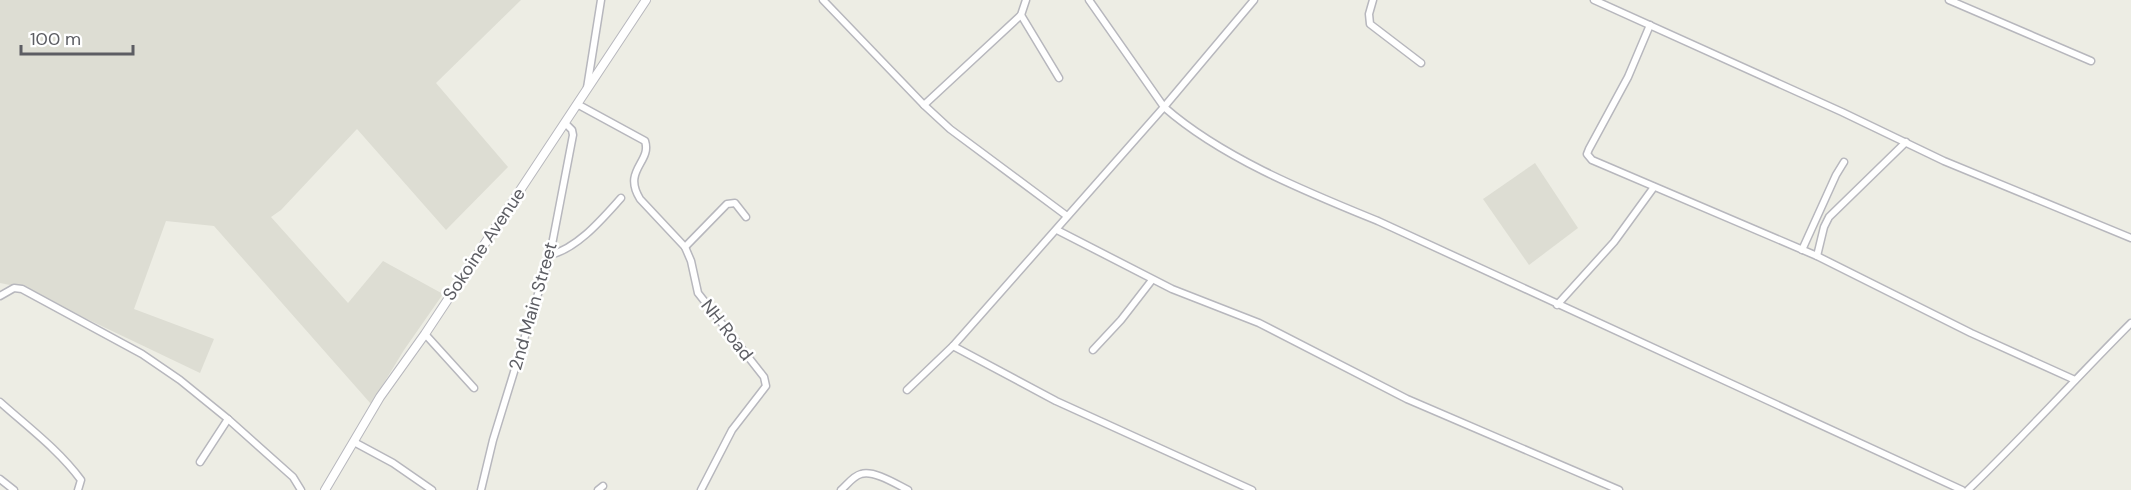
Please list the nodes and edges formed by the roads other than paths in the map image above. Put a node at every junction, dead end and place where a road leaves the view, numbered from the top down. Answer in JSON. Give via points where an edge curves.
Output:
{"nodes":[{"id":1,"x":601,"y":0,"type":"edge"},
{"id":2,"x":646,"y":0,"type":"edge"},
{"id":3,"x":823,"y":0,"type":"edge"},
{"id":4,"x":1026,"y":0,"type":"edge"},
{"id":5,"x":1089,"y":0,"type":"edge"},
{"id":6,"x":1254,"y":0,"type":"edge"},
{"id":7,"x":1373,"y":0,"type":"edge"},
{"id":8,"x":1594,"y":0,"type":"edge"},
{"id":9,"x":1949,"y":0,"type":"edge"},
{"id":10,"x":1021,"y":15,"type":"junction"},
{"id":11,"x":1650,"y":25,"type":"junction"},
{"id":12,"x":2091,"y":61,"type":"dead end"},
{"id":13,"x":1421,"y":63,"type":"dead end"},
{"id":14,"x":1059,"y":78,"type":"dead end"},
{"id":15,"x":587,"y":88,"type":"junction"},
{"id":16,"x":577,"y":104,"type":"junction"},
{"id":17,"x":924,"y":105,"type":"junction"},
{"id":18,"x":1164,"y":107,"type":"junction"},
{"id":19,"x":566,"y":123,"type":"junction"},
{"id":20,"x":1906,"y":142,"type":"junction"},
{"id":21,"x":1844,"y":162,"type":"dead end"},
{"id":22,"x":1654,"y":187,"type":"junction"},
{"id":23,"x":621,"y":198,"type":"dead end"},
{"id":24,"x":1067,"y":216,"type":"junction"},
{"id":25,"x":746,"y":217,"type":"dead end"},
{"id":26,"x":1057,"y":230,"type":"junction"},
{"id":27,"x":2131,"y":238,"type":"edge"},
{"id":28,"x":685,"y":247,"type":"junction"},
{"id":29,"x":1802,"y":250,"type":"junction"},
{"id":30,"x":550,"y":255,"type":"junction"},
{"id":31,"x":1816,"y":256,"type":"junction"},
{"id":32,"x":1152,"y":280,"type":"junction"},
{"id":33,"x":0,"y":296,"type":"edge"},
{"id":34,"x":1557,"y":305,"type":"junction"},
{"id":35,"x":2131,"y":323,"type":"edge"},
{"id":36,"x":424,"y":334,"type":"junction"},
{"id":37,"x":953,"y":346,"type":"junction"},
{"id":38,"x":1093,"y":351,"type":"dead end"},
{"id":39,"x":2074,"y":380,"type":"junction"},
{"id":40,"x":474,"y":388,"type":"dead end"},
{"id":41,"x":907,"y":390,"type":"dead end"},
{"id":42,"x":0,"y":402,"type":"edge"},
{"id":43,"x":228,"y":419,"type":"junction"},
{"id":44,"x":354,"y":442,"type":"junction"},
{"id":45,"x":200,"y":462,"type":"dead end"},
{"id":46,"x":0,"y":479,"type":"edge"},
{"id":47,"x":14,"y":490,"type":"edge"},
{"id":48,"x":78,"y":490,"type":"edge"},
{"id":49,"x":301,"y":490,"type":"edge"},
{"id":50,"x":325,"y":490,"type":"edge"},
{"id":51,"x":432,"y":490,"type":"edge"},
{"id":52,"x":481,"y":490,"type":"edge"},
{"id":53,"x":701,"y":490,"type":"edge"},
{"id":54,"x":841,"y":490,"type":"edge"},
{"id":55,"x":908,"y":490,"type":"edge"},
{"id":56,"x":1252,"y":490,"type":"edge"},
{"id":57,"x":1619,"y":490,"type":"edge"},
{"id":58,"x":1962,"y":490,"type":"edge"},
{"id":59,"x":1968,"y":490,"type":"edge"}],
"edges":[{"from":1,"to":15,"type":"street"},
{"from":2,"to":15,"type":"street","name":"Sokoine Avenue"},
{"from":3,"to":17,"type":"street"},
{"from":4,"to":10,"type":"street"},
{"from":5,"to":18,"type":"street"},
{"from":6,"to":18,"type":"street"},
{"from":7,"to":13,"type":"street","via":[[1370,24]]},
{"from":8,"to":11,"type":"street"},
{"from":9,"to":12,"type":"street"},
{"from":10,"to":14,"type":"street"},
{"from":10,"to":17,"type":"street"},
{"from":11,"to":20,"type":"street"},
{"from":11,"to":22,"type":"street","via":[[1628,77],[1587,154],[1592,160]]},
{"from":15,"to":16,"type":"street","name":"Sokoine Avenue"},
{"from":16,"to":19,"type":"street","name":"Sokoine Avenue"},
{"from":16,"to":28,"type":"street","name":"NH Road","via":[[645,141],[646,149],[633,184],[635,191]]},
{"from":17,"to":24,"type":"street","via":[[963,140]]},
{"from":18,"to":24,"type":"street"},
{"from":18,"to":34,"type":"street","via":[[1198,134],[1295,187],[1378,221]]},
{"from":19,"to":30,"type":"street","name":"2nd Main Street","via":[[573,135]]},
{"from":19,"to":36,"type":"street","name":"Sokoine Avenue"},
{"from":20,"to":27,"type":"street"},
{"from":20,"to":31,"type":"street","via":[[1829,217]]},
{"from":21,"to":29,"type":"street"},
{"from":22,"to":29,"type":"street"},
{"from":22,"to":34,"type":"street","via":[[1614,242]]},
{"from":23,"to":30,"type":"street","via":[[572,245]]},
{"from":24,"to":26,"type":"street"},
{"from":25,"to":28,"type":"street","via":[[735,203],[727,204]]},
{"from":26,"to":32,"type":"street"},
{"from":26,"to":37,"type":"street"},
{"from":28,"to":53,"type":"street","name":"NH Road","via":[[698,293],[766,382],[762,393],[732,430]]},
{"from":29,"to":31,"type":"street"},
{"from":30,"to":52,"type":"street","name":"2nd Main Street"},
{"from":31,"to":39,"type":"street"},
{"from":32,"to":38,"type":"street"},
{"from":32,"to":57,"type":"street","via":[[1259,323],[1407,399]]},
{"from":33,"to":43,"type":"street","via":[[14,288],[29,292],[142,354]]},
{"from":34,"to":58,"type":"street"},
{"from":35,"to":39,"type":"street"},
{"from":36,"to":40,"type":"street"},
{"from":36,"to":44,"type":"street","name":"Sokoine Avenue"},
{"from":37,"to":41,"type":"street"},
{"from":37,"to":56,"type":"street","via":[[1056,401]]},
{"from":39,"to":59,"type":"street"},
{"from":42,"to":48,"type":"street","via":[[75,473],[81,480]]},
{"from":43,"to":45,"type":"street"},
{"from":43,"to":49,"type":"street","via":[[293,477]]},
{"from":44,"to":50,"type":"street","name":"Sokoine Avenue"},
{"from":44,"to":51,"type":"street"},
{"from":46,"to":47,"type":"street"},
{"from":54,"to":55,"type":"street","via":[[861,474]]}]}
